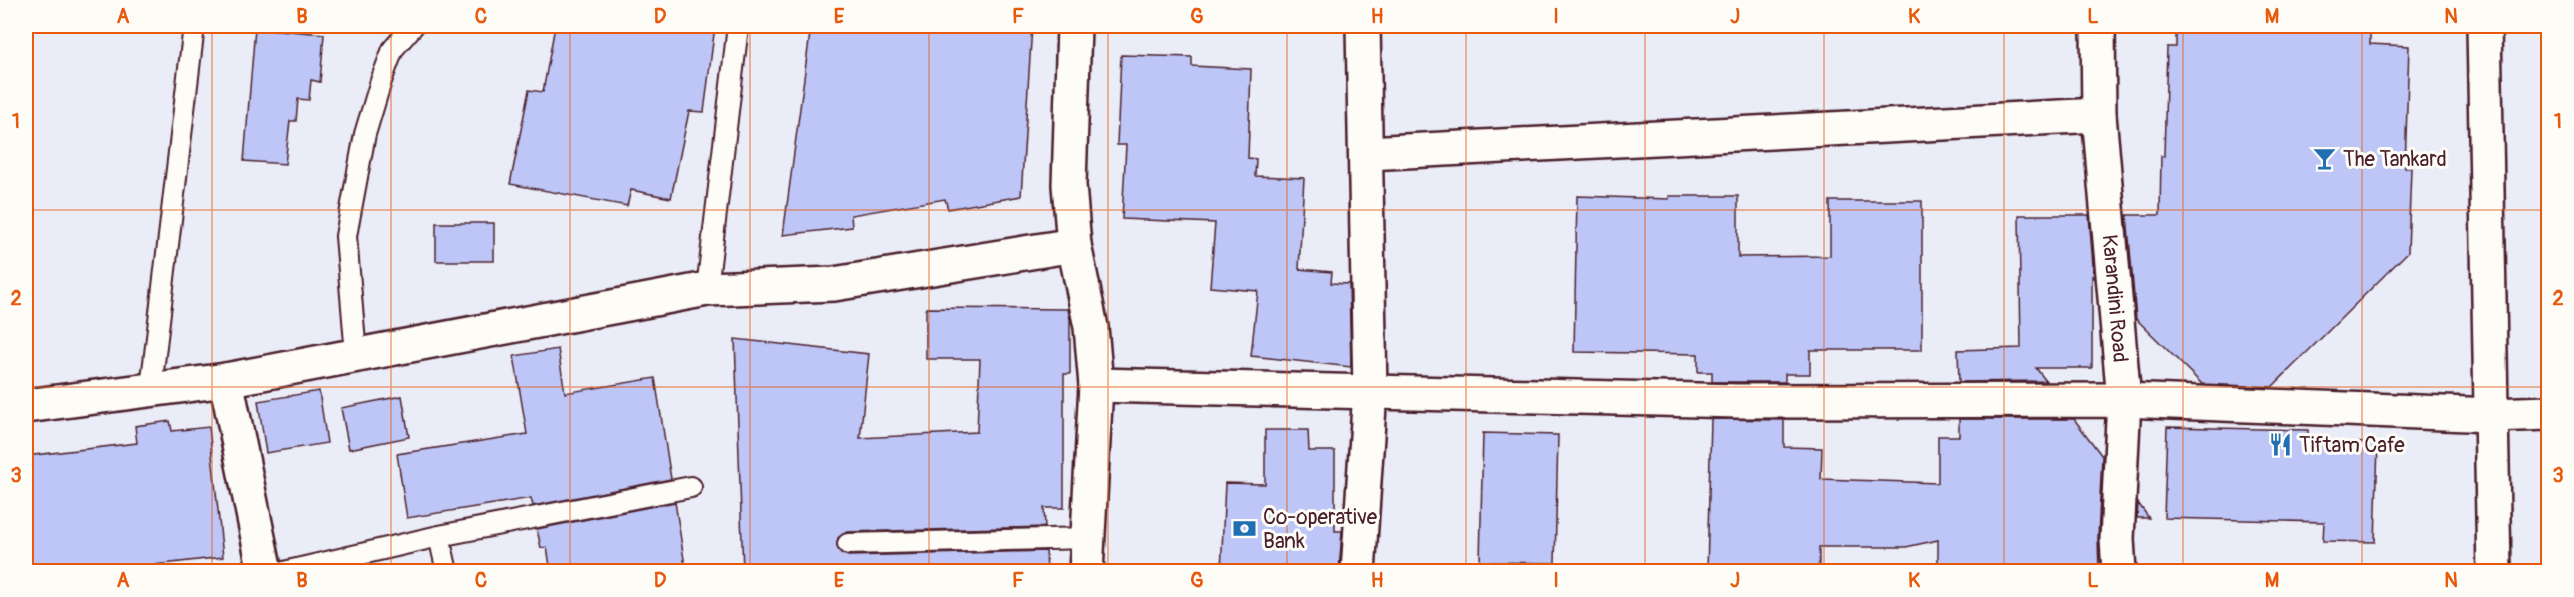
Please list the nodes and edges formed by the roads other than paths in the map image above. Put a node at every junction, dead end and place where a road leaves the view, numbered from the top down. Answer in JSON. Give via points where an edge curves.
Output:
{"nodes":[{"id":1,"x":194,"y":26,"type":"edge"},
{"id":2,"x":412,"y":26,"type":"edge"},
{"id":3,"x":738,"y":26,"type":"edge"},
{"id":4,"x":1074,"y":26,"type":"edge"},
{"id":5,"x":1364,"y":26,"type":"edge"},
{"id":6,"x":2098,"y":26,"type":"edge"},
{"id":7,"x":2484,"y":26,"type":"edge"},
{"id":8,"x":2099,"y":115,"type":"junction"},
{"id":9,"x":1367,"y":153,"type":"junction"},
{"id":10,"x":1074,"y":245,"type":"junction"},
{"id":11,"x":707,"y":290,"type":"junction"},
{"id":12,"x":356,"y":355,"type":"junction"},
{"id":13,"x":226,"y":380,"type":"junction"},
{"id":14,"x":1096,"y":385,"type":"junction"},
{"id":15,"x":151,"y":388,"type":"junction"},
{"id":16,"x":1370,"y":391,"type":"junction"},
{"id":17,"x":2124,"y":400,"type":"junction"},
{"id":18,"x":26,"y":406,"type":"edge"},
{"id":19,"x":2548,"y":413,"type":"edge"},
{"id":20,"x":2492,"y":416,"type":"junction"},
{"id":21,"x":691,"y":487,"type":"dead end"},
{"id":22,"x":439,"y":536,"type":"junction"},
{"id":23,"x":1088,"y":538,"type":"junction"},
{"id":24,"x":848,"y":544,"type":"dead end"},
{"id":25,"x":265,"y":572,"type":"edge"},
{"id":26,"x":284,"y":572,"type":"edge"},
{"id":27,"x":447,"y":572,"type":"edge"},
{"id":28,"x":1086,"y":572,"type":"edge"},
{"id":29,"x":1358,"y":572,"type":"edge"},
{"id":30,"x":2119,"y":572,"type":"edge"},
{"id":31,"x":2494,"y":572,"type":"edge"}],
"edges":[{"from":1,"to":15,"type":"lane"},
{"from":2,"to":12,"type":"lane","via":[[393,49],[381,81],[365,134],[346,236]]},
{"from":3,"to":11,"type":"lane"},
{"from":4,"to":10,"type":"street","via":[[1069,185]]},
{"from":5,"to":9,"type":"street"},
{"from":6,"to":8,"type":"street","name":"Karandini Road"},
{"from":7,"to":20,"type":"street"},
{"from":8,"to":9,"type":"street"},
{"from":8,"to":17,"type":"street","name":"Karandini Road"},
{"from":9,"to":16,"type":"street"},
{"from":10,"to":11,"type":"street","via":[[834,284]]},
{"from":10,"to":14,"type":"street","via":[[1091,327]]},
{"from":11,"to":12,"type":"street"},
{"from":12,"to":13,"type":"street"},
{"from":13,"to":15,"type":"street"},
{"from":13,"to":25,"type":"street"},
{"from":14,"to":16,"type":"street"},
{"from":14,"to":23,"type":"street"},
{"from":15,"to":18,"type":"street"},
{"from":16,"to":17,"type":"street","via":[[1738,401]]},
{"from":16,"to":29,"type":"street"},
{"from":17,"to":20,"type":"street"},
{"from":17,"to":30,"type":"street","name":"Karandini Road"},
{"from":19,"to":20,"type":"street"},
{"from":20,"to":31,"type":"street"},
{"from":21,"to":22,"type":"lane"},
{"from":22,"to":26,"type":"lane"},
{"from":22,"to":27,"type":"lane"},
{"from":23,"to":24,"type":"lane"},
{"from":23,"to":28,"type":"street"}]}
